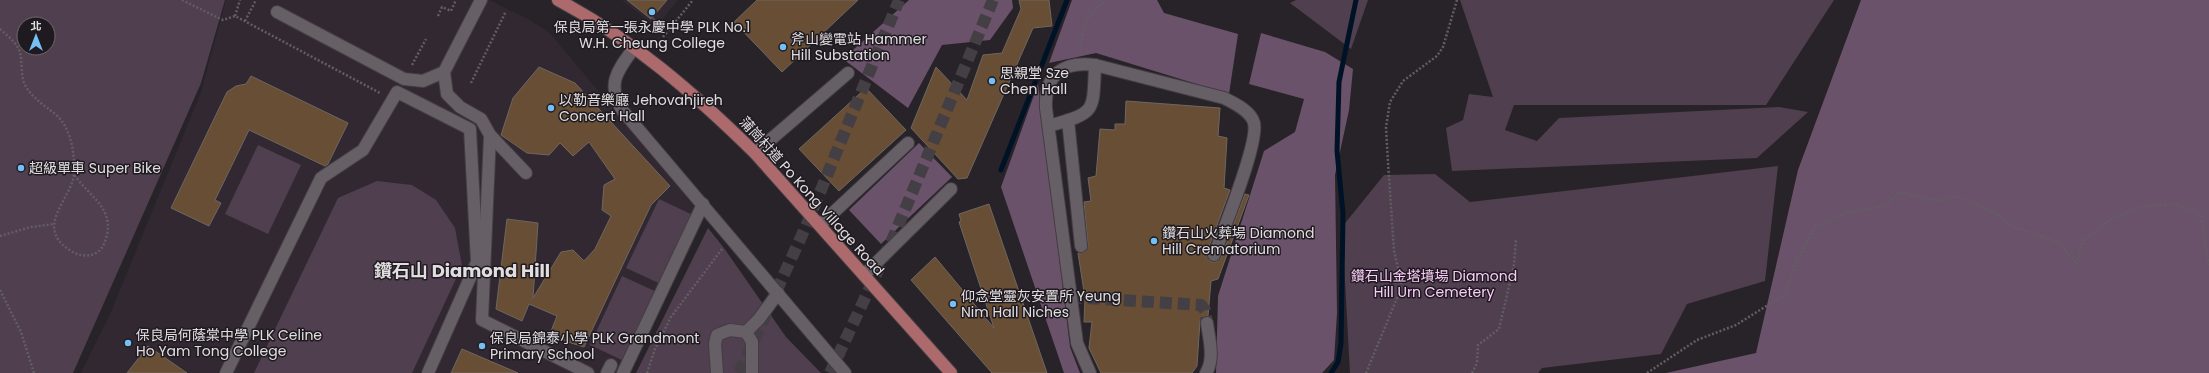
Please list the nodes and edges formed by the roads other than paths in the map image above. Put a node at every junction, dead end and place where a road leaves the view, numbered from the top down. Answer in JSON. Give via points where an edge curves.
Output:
{"nodes":[{"id":1,"x":481,"y":0,"type":"edge"},
{"id":2,"x":558,"y":0,"type":"edge"},
{"id":3,"x":277,"y":12,"type":"dead end"},
{"id":4,"x":634,"y":48,"type":"junction"},
{"id":5,"x":1095,"y":65,"type":"junction"},
{"id":6,"x":444,"y":72,"type":"junction"},
{"id":7,"x":848,"y":73,"type":"dead end"},
{"id":8,"x":1068,"y":120,"type":"junction"},
{"id":9,"x":1050,"y":126,"type":"junction"},
{"id":10,"x":490,"y":135,"type":"junction"},
{"id":11,"x":908,"y":143,"type":"dead end"},
{"id":12,"x":755,"y":152,"type":"junction"},
{"id":13,"x":526,"y":173,"type":"dead end"},
{"id":14,"x":951,"y":189,"type":"dead end"},
{"id":15,"x":702,"y":204,"type":"junction"},
{"id":16,"x":820,"y":225,"type":"junction"},
{"id":17,"x":1081,"y":246,"type":"dead end"},
{"id":18,"x":1214,"y":255,"type":"dead end"},
{"id":19,"x":864,"y":275,"type":"junction"},
{"id":20,"x":778,"y":293,"type":"junction"},
{"id":21,"x":1207,"y":323,"type":"tunnel mouth"},
{"id":22,"x":746,"y":332,"type":"junction"},
{"id":23,"x":226,"y":373,"type":"edge"},
{"id":24,"x":428,"y":373,"type":"edge"},
{"id":25,"x":588,"y":373,"type":"edge"},
{"id":26,"x":623,"y":373,"type":"edge"},
{"id":27,"x":717,"y":373,"type":"edge"},
{"id":28,"x":752,"y":373,"type":"edge"},
{"id":29,"x":845,"y":373,"type":"edge"},
{"id":30,"x":951,"y":373,"type":"edge"},
{"id":31,"x":1090,"y":373,"type":"edge"},
{"id":32,"x":1206,"y":373,"type":"edge"}],
"edges":[{"from":1,"to":6,"type":"lane"},
{"from":2,"to":4,"type":"main road","name":"蒲崗村道 Po Kong Village Road"},
{"from":3,"to":6,"type":"lane","via":[[404,79],[423,81]]},
{"from":4,"to":12,"type":"main road","name":"蒲崗村道 Po Kong Village Road","via":[[681,84]]},
{"from":4,"to":15,"type":"lane","via":[[617,75],[613,88],[616,100]]},
{"from":5,"to":8,"type":"lane","via":[[1091,108],[1082,117]]},
{"from":5,"to":9,"type":"lane","via":[[1079,63],[1066,67],[1053,77],[1045,94]]},
{"from":5,"to":18,"type":"lane","via":[[1224,98],[1248,114],[1254,123],[1245,170]]},
{"from":6,"to":10,"type":"lane","via":[[448,94],[460,107],[481,120]]},
{"from":7,"to":12,"type":"lane"},
{"from":8,"to":9,"type":"lane"},
{"from":8,"to":17,"type":"lane"},
{"from":9,"to":31,"type":"lane","via":[[1077,343]]},
{"from":10,"to":13,"type":"lane"},
{"from":10,"to":25,"type":"lane","via":[[482,320]]},
{"from":11,"to":16,"type":"lane"},
{"from":12,"to":16,"type":"main road","name":"蒲崗村道 Po Kong Village Road"},
{"from":14,"to":19,"type":"lane"},
{"from":15,"to":20,"type":"lane"},
{"from":15,"to":26,"type":"lane"},
{"from":16,"to":19,"type":"main road","name":"蒲崗村道 Po Kong Village Road"},
{"from":19,"to":30,"type":"main road","name":"蒲崗村道 Po Kong Village Road"},
{"from":20,"to":22,"type":"lane"},
{"from":20,"to":29,"type":"lane"},
{"from":21,"to":32,"type":"lane","via":[[1211,355]]},
{"from":22,"to":27,"type":"lane","via":[[730,330],[717,335]]},
{"from":22,"to":28,"type":"lane","via":[[752,342]]},
{"from":23,"to":24,"type":"lane","via":[[321,178],[363,150],[397,92],[470,129],[477,262]]}]}
